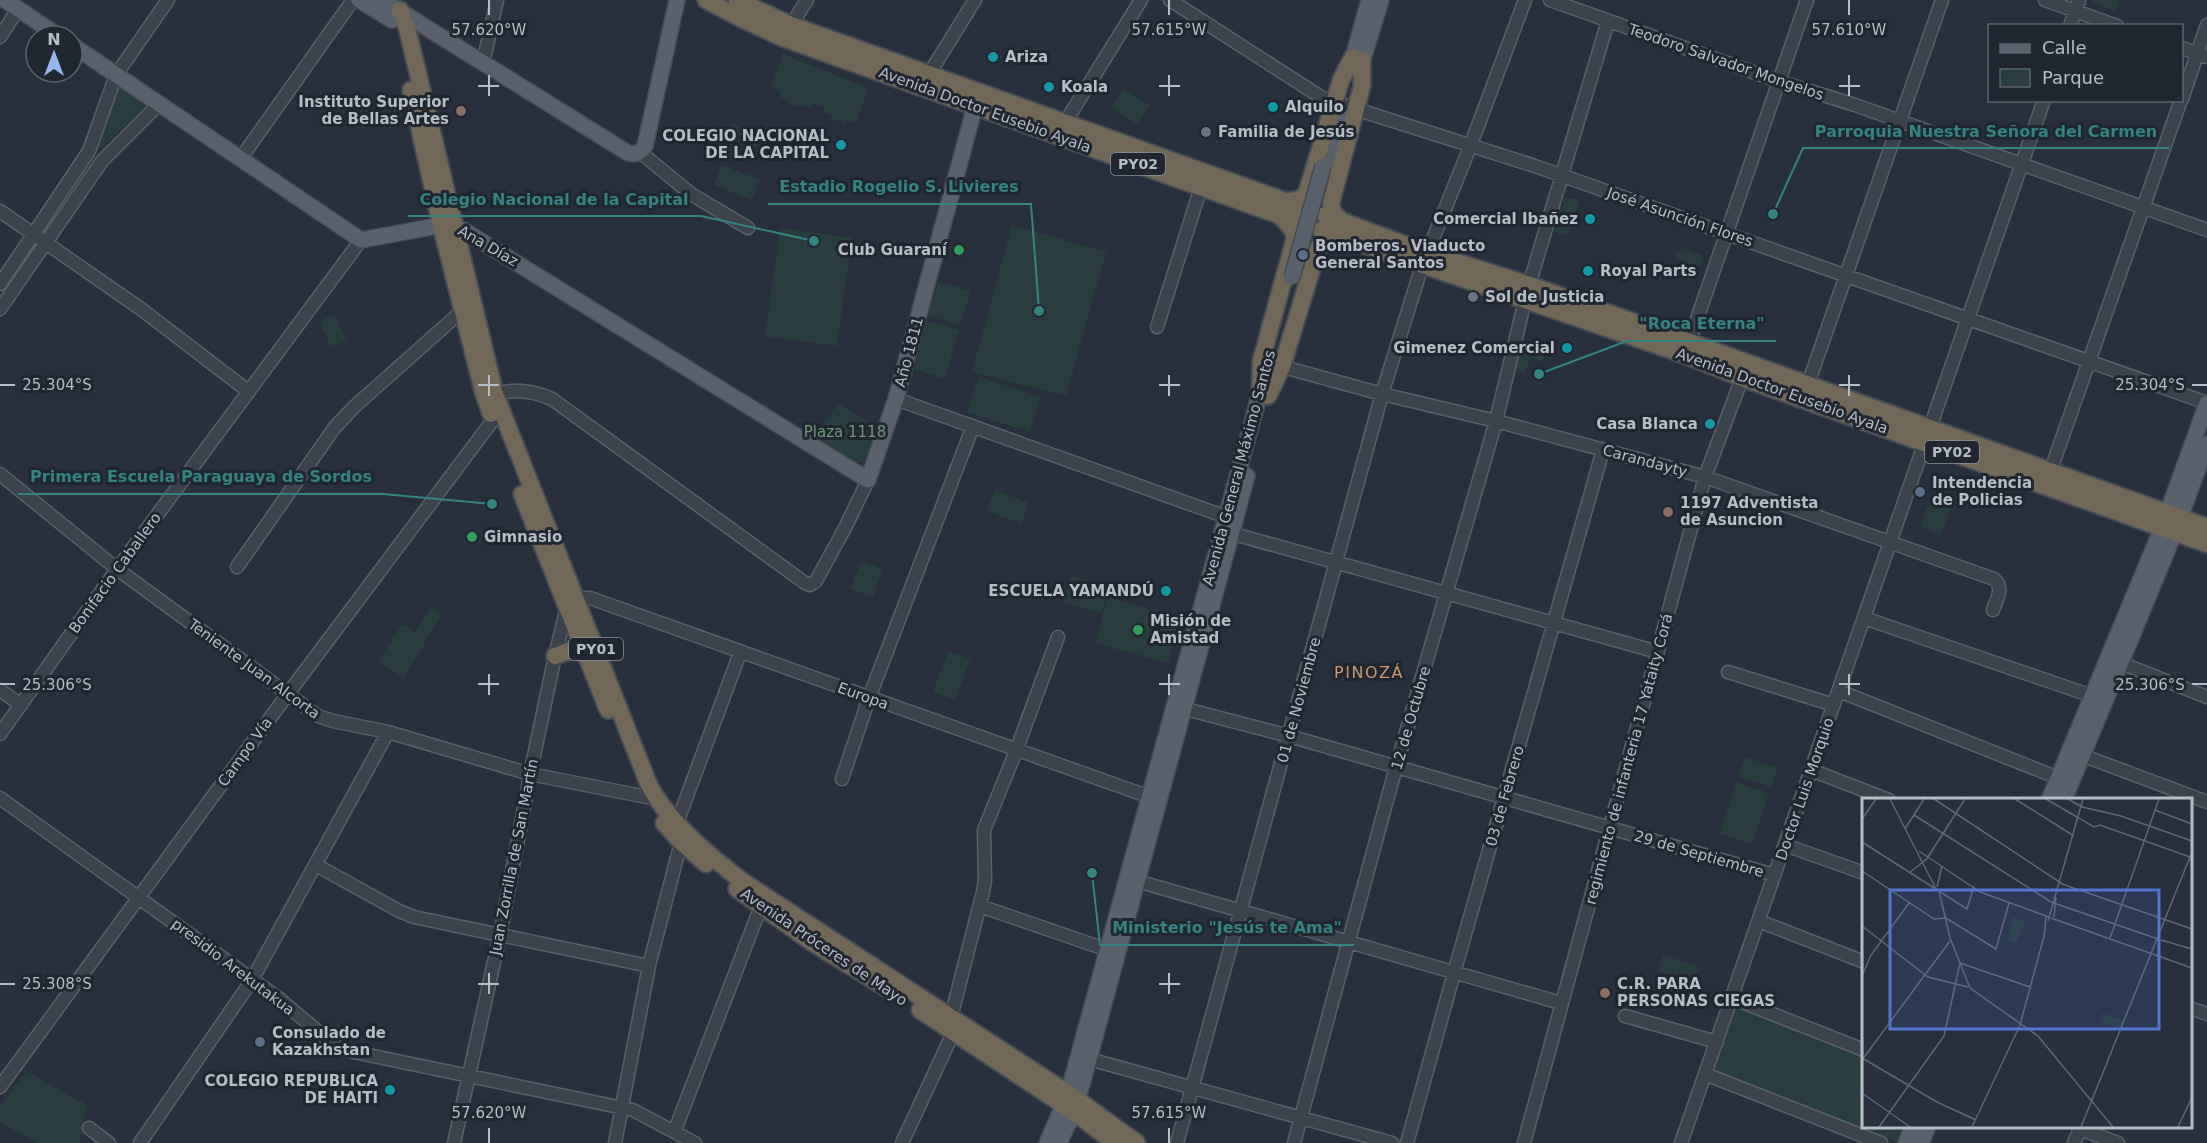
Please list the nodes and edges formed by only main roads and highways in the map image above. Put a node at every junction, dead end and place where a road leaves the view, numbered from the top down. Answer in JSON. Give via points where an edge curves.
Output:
{"nodes":[{"id":1,"x":5,"y":0,"type":"edge"},
{"id":2,"x":359,"y":0,"type":"edge"},
{"id":3,"x":676,"y":0,"type":"edge"},
{"id":4,"x":706,"y":0,"type":"edge"},
{"id":5,"x":737,"y":0,"type":"edge"},
{"id":6,"x":1368,"y":0,"type":"edge"},
{"id":7,"x":1381,"y":0,"type":"edge"},
{"id":8,"x":390,"y":5,"type":"edge"},
{"id":9,"x":40,"y":24,"type":"edge"},
{"id":10,"x":787,"y":31,"type":"junction"},
{"id":11,"x":84,"y":53,"type":"edge"},
{"id":12,"x":1358,"y":58,"type":"junction"},
{"id":13,"x":1345,"y":104,"type":"junction"},
{"id":14,"x":975,"y":106,"type":"junction"},
{"id":15,"x":1061,"y":129,"type":"junction"},
{"id":16,"x":1282,"y":207,"type":"junction"},
{"id":17,"x":1303,"y":215,"type":"dead end"},
{"id":18,"x":1323,"y":223,"type":"dead end"},
{"id":19,"x":448,"y":225,"type":"junction"},
{"id":20,"x":1340,"y":228,"type":"junction"},
{"id":21,"x":1279,"y":339,"type":"junction"},
{"id":22,"x":1687,"y":349,"type":"junction"},
{"id":23,"x":1279,"y":366,"type":"junction"},
{"id":24,"x":1805,"y":392,"type":"junction"},
{"id":25,"x":1264,"y":395,"type":"junction"},
{"id":26,"x":490,"y":396,"type":"junction"},
{"id":27,"x":2207,"y":403,"type":"edge"},
{"id":28,"x":2207,"y":444,"type":"edge"},
{"id":29,"x":868,"y":480,"type":"joint"},
{"id":30,"x":2171,"y":523,"type":"junction"},
{"id":31,"x":2207,"y":528,"type":"edge"},
{"id":32,"x":2207,"y":544,"type":"edge"},
{"id":33,"x":572,"y":603,"type":"junction"},
{"id":34,"x":582,"y":646,"type":"junction"},
{"id":35,"x":555,"y":656,"type":"road end"},
{"id":36,"x":1179,"y":707,"type":"junction"},
{"id":37,"x":2064,"y":780,"type":"junction"},
{"id":38,"x":650,"y":798,"type":"junction"},
{"id":39,"x":2050,"y":798,"type":"edge"},
{"id":40,"x":2064,"y":798,"type":"edge"},
{"id":41,"x":679,"y":831,"type":"junction"},
{"id":42,"x":1133,"y":880,"type":"junction"},
{"id":43,"x":952,"y":1025,"type":"junction"},
{"id":44,"x":1071,"y":1103,"type":"junction"},
{"id":45,"x":1911,"y":1128,"type":"edge"},
{"id":46,"x":1927,"y":1128,"type":"edge"},
{"id":47,"x":1047,"y":1143,"type":"edge"},
{"id":48,"x":1059,"y":1143,"type":"edge"},
{"id":49,"x":1115,"y":1143,"type":"edge"},
{"id":50,"x":1137,"y":1143,"type":"edge"},
{"id":51,"x":1906,"y":1143,"type":"edge"},
{"id":52,"x":1921,"y":1143,"type":"edge"}],
"edges":[{"from":1,"to":9,"type":"main road"},
{"from":2,"to":8,"type":"main road"},
{"from":3,"to":8,"type":"main road","via":[[645,146],[640,152],[628,153]]},
{"from":4,"to":10,"type":"highway","name":"Avenida Doctor Eusebio Ayala","number":"PY02","via":[[738,17]]},
{"from":5,"to":10,"type":"highway","name":"Avenida Doctor Eusebio Ayala","number":"PY02"},
{"from":6,"to":12,"type":"main road"},
{"from":7,"to":12,"type":"main road"},
{"from":8,"to":19,"type":"highway","name":"Avenida Próceres de Mayo","number":"PY01","via":[[430,176]]},
{"from":8,"to":19,"type":"highway","name":"Avenida Próceres de Mayo","number":"PY01","via":[[407,28]]},
{"from":10,"to":14,"type":"highway","name":"Avenida Doctor Eusebio Ayala","number":"PY02"},
{"from":10,"to":15,"type":"highway","name":"Avenida Doctor Eusebio Ayala","number":"PY02","via":[[928,74]]},
{"from":11,"to":19,"type":"main road","name":"Ana Díaz","via":[[361,240]]},
{"from":12,"to":13,"type":"highway","via":[[1362,86]]},
{"from":13,"to":16,"type":"highway","via":[[1306,195]]},
{"from":13,"to":20,"type":"highway","via":[[1331,203]]},
{"from":13,"to":21,"type":"main road","name":"Avenida General Máximo Santos","bridge":true},
{"from":14,"to":15,"type":"highway","name":"Avenida Doctor Eusebio Ayala","number":"PY02"},
{"from":14,"to":29,"type":"main road","name":"Año 1811","via":[[896,399]]},
{"from":15,"to":16,"type":"highway","name":"Avenida Doctor Eusebio Ayala","number":"PY02"},
{"from":15,"to":16,"type":"highway","name":"Avenida Doctor Eusebio Ayala","number":"PY02","via":[[1201,187]]},
{"from":16,"to":17,"type":"highway","name":"Avenida Doctor Eusebio Ayala","number":"PY02"},
{"from":16,"to":25,"type":"highway","via":[[1294,238],[1261,361]]},
{"from":18,"to":20,"type":"highway","name":"Avenida Doctor Eusebio Ayala","number":"PY02"},
{"from":19,"to":26,"type":"highway","name":"Avenida Próceres de Mayo","number":"PY01"},
{"from":19,"to":26,"type":"highway","name":"Avenida Próceres de Mayo","number":"PY01","via":[[463,310]]},
{"from":19,"to":29,"type":"main road","name":"Ana Díaz"},
{"from":20,"to":22,"type":"highway","name":"Avenida Doctor Eusebio Ayala","number":"PY02"},
{"from":20,"to":23,"type":"highway","via":[[1318,248]]},
{"from":21,"to":23,"type":"main road","name":"Avenida General Máximo Santos"},
{"from":21,"to":25,"type":"main road","name":"Avenida General Máximo Santos"},
{"from":22,"to":24,"type":"highway","name":"Avenida Doctor Eusebio Ayala","number":"PY02"},
{"from":22,"to":24,"type":"highway","name":"Avenida Doctor Eusebio Ayala","number":"PY02","via":[[1742,378]]},
{"from":23,"to":25,"type":"highway"},
{"from":24,"to":30,"type":"highway","name":"Avenida Doctor Eusebio Ayala","number":"PY02"},
{"from":25,"to":36,"type":"main road","name":"Avenida General Máximo Santos"},
{"from":26,"to":33,"type":"highway","name":"Avenida Próceres de Mayo","number":"PY01"},
{"from":26,"to":33,"type":"highway","name":"Avenida Próceres de Mayo","number":"PY01","via":[[493,420]]},
{"from":27,"to":30,"type":"main road"},
{"from":28,"to":30,"type":"main road"},
{"from":30,"to":31,"type":"highway","name":"Avenida Doctor Eusebio Ayala","number":"PY02"},
{"from":30,"to":32,"type":"highway","name":"Avenida Doctor Eusebio Ayala","number":"PY02"},
{"from":30,"to":37,"type":"main road"},
{"from":33,"to":34,"type":"highway","name":"Avenida Próceres de Mayo","number":"PY01"},
{"from":33,"to":38,"type":"highway","name":"Avenida Próceres de Mayo","number":"PY01","via":[[650,786]]},
{"from":34,"to":35,"type":"highway"},
{"from":34,"to":38,"type":"highway","name":"Avenida Próceres de Mayo","number":"PY01"},
{"from":36,"to":42,"type":"main road","name":"Avenida General Máximo Santos"},
{"from":36,"to":42,"type":"main road","name":"Avenida General Máximo Santos","via":[[1149,797]]},
{"from":37,"to":39,"type":"main road"},
{"from":37,"to":40,"type":"main road"},
{"from":38,"to":41,"type":"highway","name":"Avenida Próceres de Mayo","number":"PY01"},
{"from":41,"to":43,"type":"highway","name":"Avenida Próceres de Mayo","number":"PY01","via":[[745,883]]},
{"from":41,"to":43,"type":"highway","name":"Avenida Próceres de Mayo","number":"PY01","via":[[732,886],[760,906]]},
{"from":42,"to":44,"type":"main road","name":"Avenida General Máximo Santos","via":[[1108,950]]},
{"from":42,"to":44,"type":"main road","name":"Avenida General Máximo Santos","via":[[1089,1059]]},
{"from":43,"to":44,"type":"highway","name":"Avenida Próceres de Mayo","number":"PY01"},
{"from":44,"to":47,"type":"main road","name":"Avenida General Máximo Santos"},
{"from":44,"to":48,"type":"main road","name":"Avenida General Máximo Santos"},
{"from":44,"to":49,"type":"highway","number":"PY01"},
{"from":44,"to":50,"type":"highway","number":"PY01"},
{"from":45,"to":51,"type":"main road"},
{"from":46,"to":52,"type":"main road"}]}
